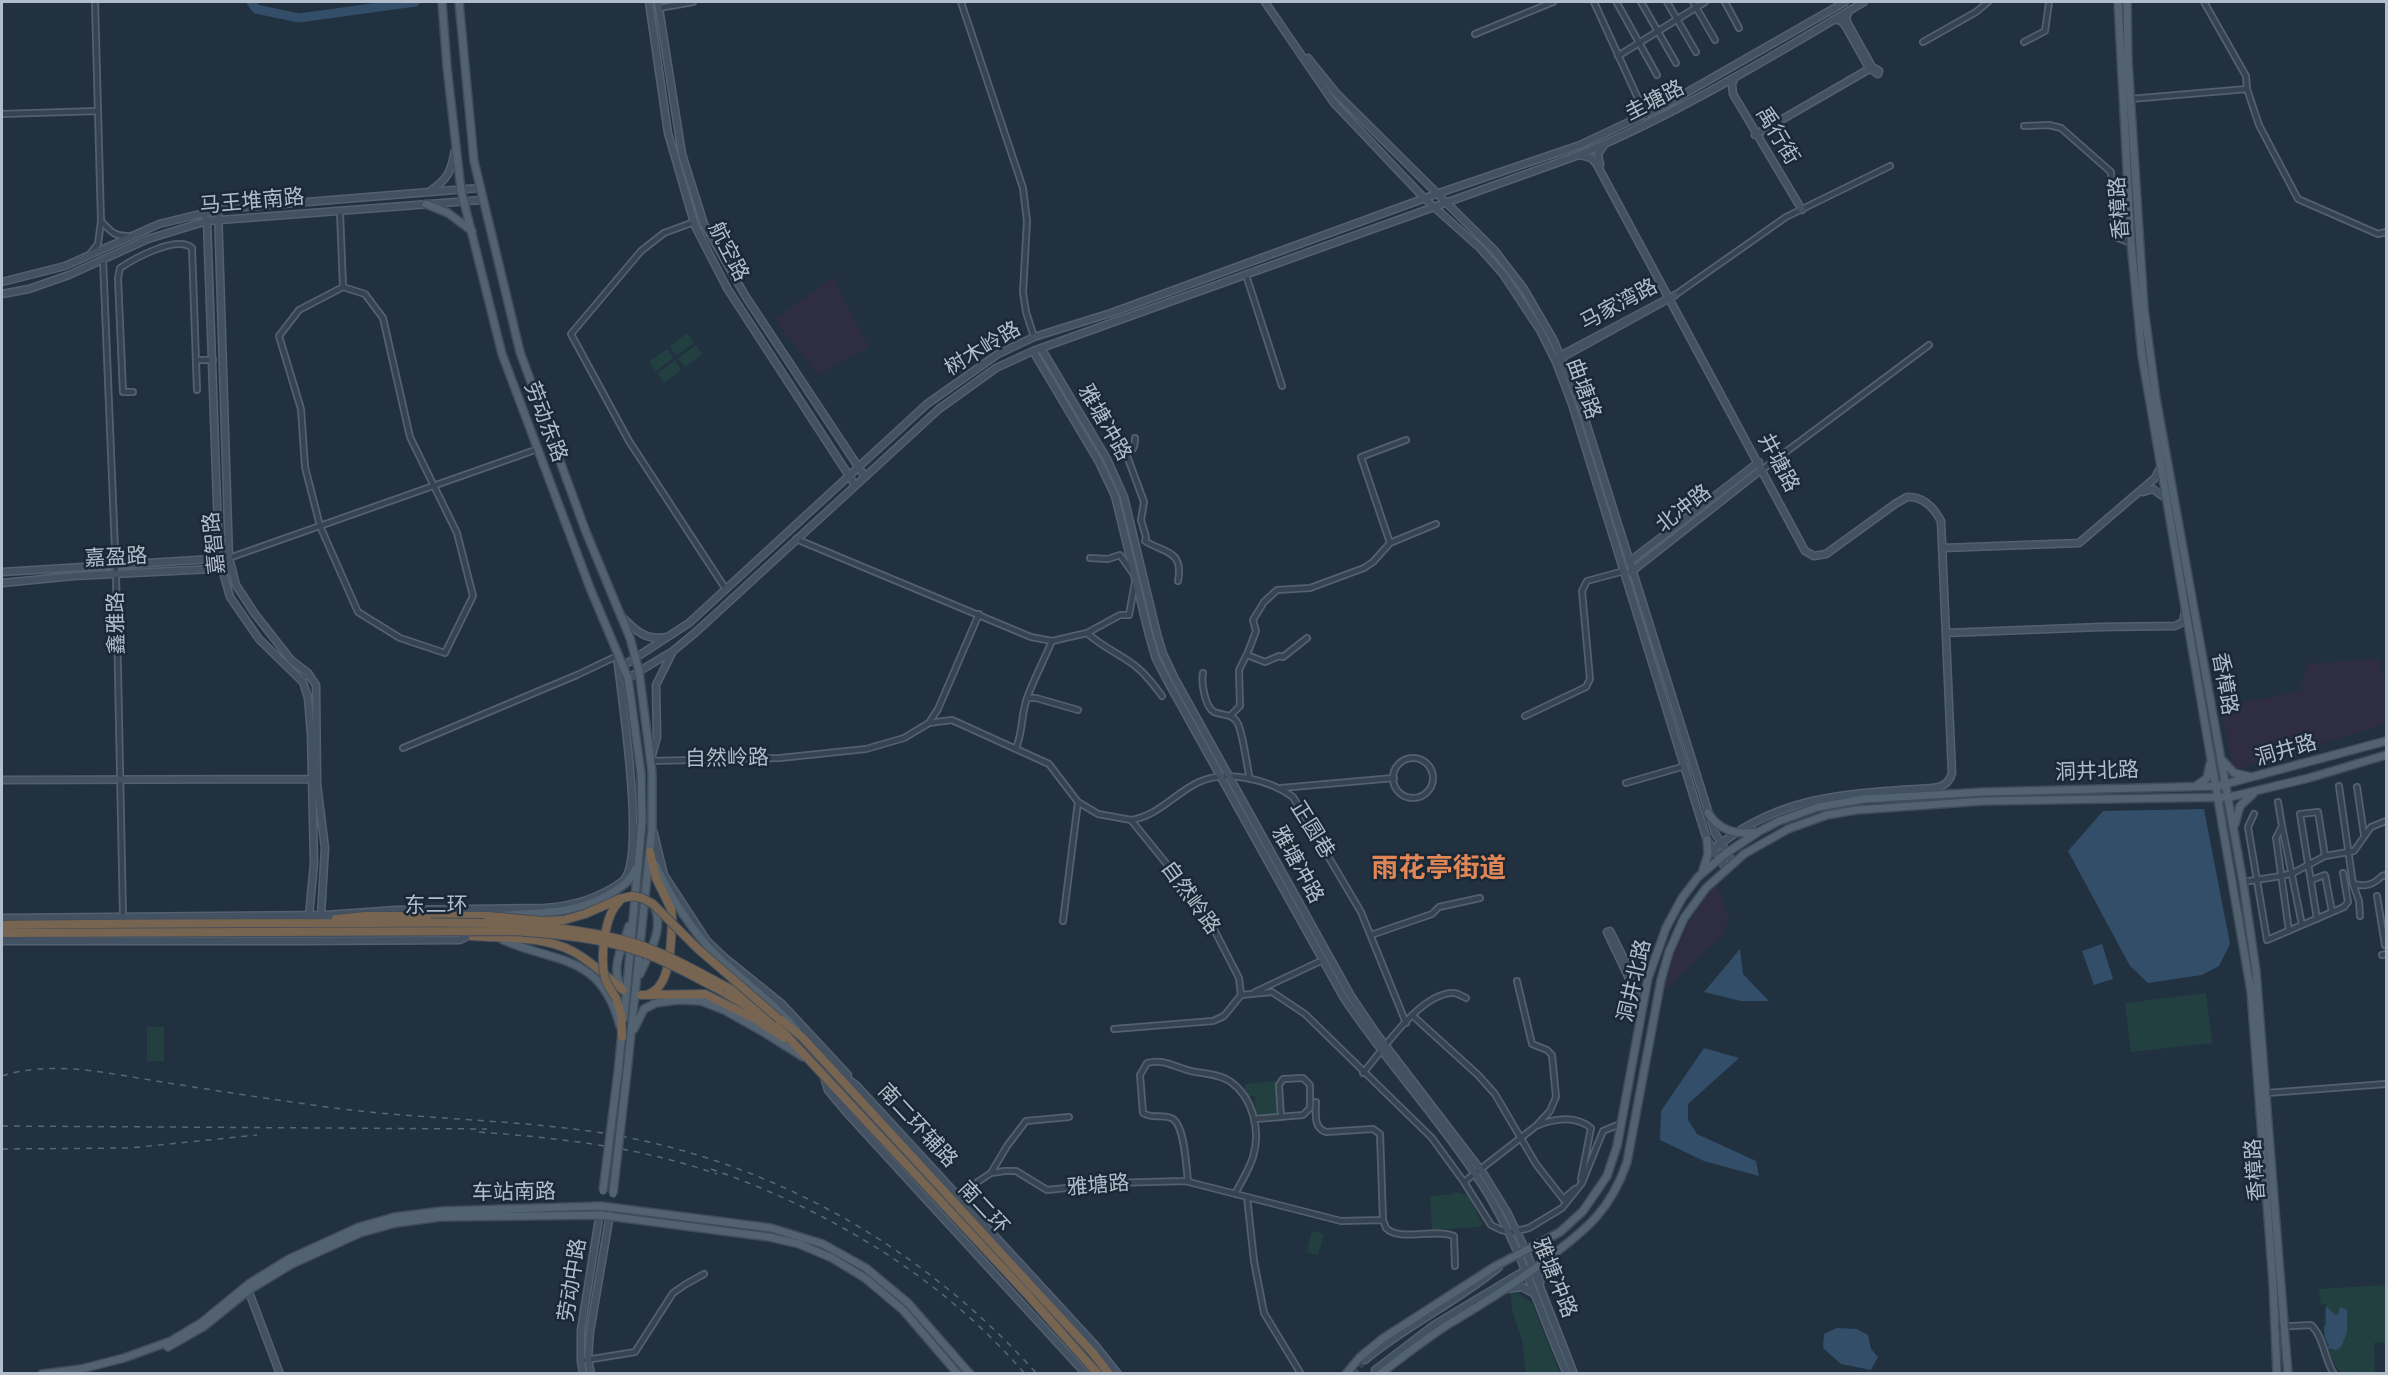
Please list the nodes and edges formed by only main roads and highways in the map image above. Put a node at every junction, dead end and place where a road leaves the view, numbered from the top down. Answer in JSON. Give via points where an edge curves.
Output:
{"nodes":[{"id":1,"x":442,"y":2,"type":"edge"},
{"id":2,"x":459,"y":2,"type":"edge"},
{"id":3,"x":2118,"y":2,"type":"edge"},
{"id":4,"x":2127,"y":2,"type":"edge"},
{"id":5,"x":426,"y":204,"type":"road end"},
{"id":6,"x":472,"y":231,"type":"junction"},
{"id":7,"x":2386,"y":741,"type":"edge"},
{"id":8,"x":2210,"y":750,"type":"junction"},
{"id":9,"x":2219,"y":752,"type":"junction"},
{"id":10,"x":2386,"y":755,"type":"edge"},
{"id":11,"x":2254,"y":777,"type":"junction"},
{"id":12,"x":2225,"y":784,"type":"junction"},
{"id":13,"x":2217,"y":786,"type":"junction"},
{"id":14,"x":2194,"y":787,"type":"junction"},
{"id":15,"x":2258,"y":791,"type":"junction"},
{"id":16,"x":2228,"y":797,"type":"junction"},
{"id":17,"x":2195,"y":798,"type":"junction"},
{"id":18,"x":2219,"y":798,"type":"junction"},
{"id":19,"x":1708,"y":813,"type":"road end"},
{"id":20,"x":2222,"y":816,"type":"junction"},
{"id":21,"x":1758,"y":832,"type":"junction"},
{"id":22,"x":2234,"y":836,"type":"junction"},
{"id":23,"x":1707,"y":840,"type":"road end"},
{"id":24,"x":641,"y":845,"type":"junction"},
{"id":25,"x":650,"y":852,"type":"junction"},
{"id":26,"x":1698,"y":878,"type":"junction"},
{"id":27,"x":626,"y":897,"type":"junction"},
{"id":28,"x":653,"y":904,"type":"junction"},
{"id":29,"x":634,"y":909,"type":"junction"},
{"id":30,"x":488,"y":916,"type":"junction"},
{"id":31,"x":304,"y":923,"type":"junction"},
{"id":32,"x":2,"y":925,"type":"edge"},
{"id":33,"x":439,"y":931,"type":"junction"},
{"id":34,"x":2,"y":933,"type":"edge"},
{"id":35,"x":503,"y":940,"type":"junction"},
{"id":36,"x":636,"y":983,"type":"junction"},
{"id":37,"x":623,"y":990,"type":"joint"},
{"id":38,"x":779,"y":1019,"type":"junction"},
{"id":39,"x":632,"y":1035,"type":"junction"},
{"id":40,"x":622,"y":1037,"type":"junction"},
{"id":41,"x":802,"y":1037,"type":"junction"},
{"id":42,"x":796,"y":1046,"type":"junction"},
{"id":43,"x":813,"y":1065,"type":"junction"},
{"id":44,"x":831,"y":1068,"type":"joint"},
{"id":45,"x":824,"y":1076,"type":"joint"},
{"id":46,"x":601,"y":1206,"type":"junction"},
{"id":47,"x":612,"y":1208,"type":"junction"},
{"id":48,"x":248,"y":1288,"type":"junction"},
{"id":49,"x":1378,"y":1372,"type":"edge"},
{"id":50,"x":42,"y":1374,"type":"edge"},
{"id":51,"x":77,"y":1374,"type":"edge"},
{"id":52,"x":958,"y":1374,"type":"edge"},
{"id":53,"x":970,"y":1374,"type":"edge"},
{"id":54,"x":1098,"y":1374,"type":"edge"},
{"id":55,"x":1109,"y":1374,"type":"edge"},
{"id":56,"x":1346,"y":1374,"type":"edge"},
{"id":57,"x":2277,"y":1374,"type":"edge"},
{"id":58,"x":2288,"y":1374,"type":"edge"}],
"edges":[{"from":1,"to":6,"type":"main road","name":"劳动东路","via":[[461,190]]},
{"from":2,"to":25,"type":"main road","name":"劳动东路","via":[[474,161],[520,352],[639,671],[650,761]]},
{"from":3,"to":8,"type":"main road","name":"香樟路","via":[[2131,243],[2142,356]]},
{"from":4,"to":9,"type":"main road","name":"香樟路","via":[[2144,308]]},
{"from":5,"to":6,"type":"main road","via":[[448,213]]},
{"from":6,"to":24,"type":"main road","name":"劳动东路","via":[[502,354],[627,678],[641,773]]},
{"from":7,"to":11,"type":"main road","name":"洞井路"},
{"from":8,"to":13,"type":"main road","name":"香樟路"},
{"from":8,"to":14,"type":"main road","via":[[2207,778]]},
{"from":9,"to":11,"type":"main road","via":[[2229,770]]},
{"from":9,"to":12,"type":"main road","name":"香樟路"},
{"from":10,"to":15,"type":"main road","name":"洞井路"},
{"from":11,"to":12,"type":"main road","name":"洞井路"},
{"from":12,"to":13,"type":"main road","name":"洞井路"},
{"from":12,"to":16,"type":"main road","name":"香樟路"},
{"from":13,"to":14,"type":"main road","name":"洞井路"},
{"from":13,"to":18,"type":"main road","name":"香樟路"},
{"from":14,"to":21,"type":"main road","name":"洞井北路","via":[[1864,799],[1818,807]]},
{"from":15,"to":16,"type":"main road","name":"洞井路"},
{"from":15,"to":22,"type":"main road","via":[[2240,806]]},
{"from":16,"to":18,"type":"main road","name":"洞井路"},
{"from":16,"to":22,"type":"main road","name":"香樟路"},
{"from":17,"to":18,"type":"main road","name":"洞井路"},
{"from":17,"to":20,"type":"main road","via":[[2212,802]]},
{"from":17,"to":49,"type":"main road","name":"洞井北路","via":[[2006,800],[1856,810],[1809,821],[1764,842],[1733,863],[1706,888],[1684,918],[1665,966],[1631,1146],[1621,1178],[1606,1206],[1593,1222],[1506,1290]]},
{"from":18,"to":20,"type":"main road","name":"香樟路"},
{"from":19,"to":21,"type":"main road","via":[[1718,825],[1735,832]]},
{"from":20,"to":57,"type":"main road","name":"香樟路","via":[[2251,992]]},
{"from":21,"to":26,"type":"main road","name":"洞井北路"},
{"from":22,"to":58,"type":"main road","name":"香樟路","via":[[2259,993]]},
{"from":23,"to":26,"type":"main road","via":[[1710,852]]},
{"from":24,"to":29,"type":"main road"},
{"from":24,"to":30,"type":"main road","bridge":true,"via":[[633,877],[621,888],[575,910]]},
{"from":25,"to":36,"type":"main road","name":"劳动东路"},
{"from":25,"to":41,"type":"main road","via":[[668,888],[714,953],[775,1006]]},
{"from":25,"to":42,"type":"highway","via":[[656,878],[671,909],[671,935],[663,983],[652,993],[641,996],[711,995]]},
{"from":26,"to":56,"type":"main road","name":"洞井北路","via":[[1674,910],[1652,965],[1622,1123],[1607,1176],[1593,1198],[1560,1232],[1429,1306],[1360,1357]]},
{"from":27,"to":28,"type":"highway","bridge":true,"via":[[642,898]]},
{"from":27,"to":30,"type":"highway","bridge":true,"via":[[564,920]]},
{"from":27,"to":40,"type":"highway","bridge":true,"via":[[614,907],[606,932],[604,975],[621,1014]]},
{"from":28,"to":36,"type":"main road","bridge":true,"via":[[659,928]]},
{"from":28,"to":38,"type":"highway","bridge":true},
{"from":29,"to":37,"type":"main road","via":[[617,960],[616,973]]},
{"from":29,"to":40,"type":"main road","name":"劳动中路"},
{"from":30,"to":31,"type":"highway","bridge":true,"via":[[373,915]]},
{"from":31,"to":32,"type":"highway","name":"东二环","bridge":true},
{"from":31,"to":38,"type":"highway","name":"东二环","bridge":true,"via":[[494,924],[599,935],[659,952]]},
{"from":33,"to":34,"type":"highway","name":"东二环","bridge":true},
{"from":33,"to":35,"type":"highway","bridge":true},
{"from":33,"to":42,"type":"highway","name":"东二环","bridge":true,"via":[[527,932],[636,950],[747,1005]]},
{"from":35,"to":37,"type":"highway","via":[[558,945],[579,955]]},
{"from":35,"to":40,"type":"main road","via":[[579,965],[602,987]]},
{"from":36,"to":39,"type":"main road","name":"劳动东路"},
{"from":38,"to":41,"type":"highway","name":"东二环"},
{"from":39,"to":43,"type":"main road","via":[[644,1009],[663,1001],[710,1003],[780,1041]]},
{"from":39,"to":47,"type":"main road","name":"劳动中路","bridge":true},
{"from":40,"to":46,"type":"main road","name":"劳动中路","bridge":true},
{"from":41,"to":44,"type":"highway","name":"东二环"},
{"from":42,"to":43,"type":"highway","name":"东二环"},
{"from":43,"to":45,"type":"highway","name":"东二环"},
{"from":44,"to":55,"type":"highway","name":"南二环"},
{"from":45,"to":54,"type":"highway","name":"南二环"},
{"from":46,"to":47,"type":"main road","name":"车站南路"},
{"from":46,"to":48,"type":"main road","name":"车站南路","via":[[442,1211],[394,1217],[339,1235],[290,1259]]},
{"from":47,"to":53,"type":"main road","name":"车站南路","via":[[771,1228],[837,1251],[866,1268],[908,1303]]},
{"from":48,"to":50,"type":"main road","name":"车站南路","via":[[171,1341],[124,1358]]},
{"from":48,"to":51,"type":"main road","name":"车站南路","via":[[203,1328],[173,1345]]},
{"from":48,"to":52,"type":"main road","name":"车站南路","via":[[342,1240],[396,1223],[441,1217],[610,1216],[768,1237],[832,1258],[865,1278],[903,1310]]}]}
